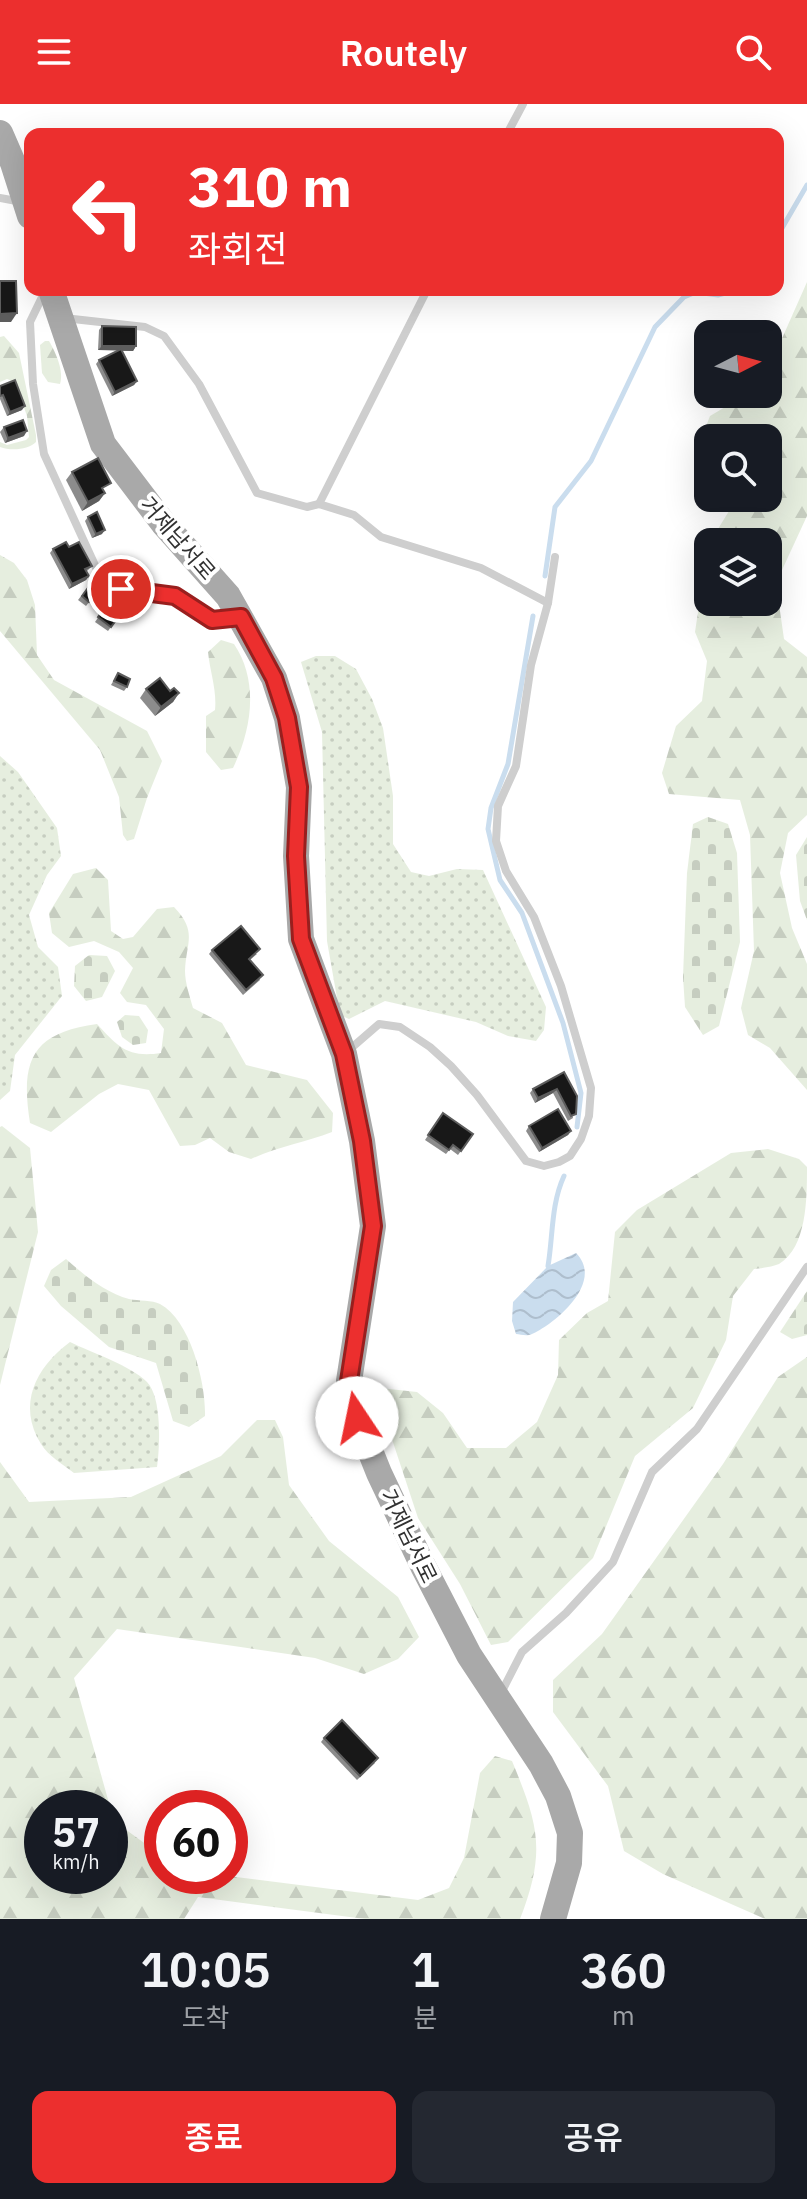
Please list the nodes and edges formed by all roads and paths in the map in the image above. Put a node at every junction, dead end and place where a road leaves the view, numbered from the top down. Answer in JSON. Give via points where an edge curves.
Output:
{"nodes":[{"id":1,"x":523,"y":104,"type":"edge"},
{"id":2,"x":510,"y":128,"type":"edge"},
{"id":3,"x":0,"y":133,"type":"edge"},
{"id":4,"x":0,"y":198,"type":"edge"},
{"id":5,"x":24,"y":198,"type":"edge"},
{"id":6,"x":24,"y":207,"type":"edge"},
{"id":7,"x":42,"y":296,"type":"edge"},
{"id":8,"x":53,"y":296,"type":"edge"},
{"id":9,"x":424,"y":296,"type":"edge"},
{"id":10,"x":59,"y":318,"type":"junction"},
{"id":11,"x":319,"y":504,"type":"junction"},
{"id":12,"x":555,"y":557,"type":"dead end"},
{"id":13,"x":548,"y":603,"type":"junction"},
{"id":14,"x":241,"y":617,"type":"junction"},
{"id":15,"x":344,"y":1054,"type":"junction"},
{"id":16,"x":807,"y":1267,"type":"edge"},
{"id":17,"x":497,"y":1700,"type":"junction"},
{"id":18,"x":553,"y":1919,"type":"edge"}],
"edges":[{"from":1,"to":2,"type":"lane"},
{"from":3,"to":5,"type":"main road"},
{"from":4,"to":6,"type":"lane"},
{"from":7,"to":14,"type":"lane","via":[[30,322],[44,454],[99,574],[121,589],[175,596],[212,620]]},
{"from":8,"to":10,"type":"main road","name":"거제남서로"},
{"from":9,"to":11,"type":"lane"},
{"from":10,"to":11,"type":"lane","via":[[145,327],[164,336],[199,384],[257,493],[307,507]]},
{"from":10,"to":14,"type":"main road","name":"거제남서로","via":[[103,444]]},
{"from":11,"to":13,"type":"lane","via":[[354,515],[381,537],[481,568]]},
{"from":12,"to":13,"type":"lane"},
{"from":13,"to":15,"type":"lane","via":[[531,665],[516,766],[498,806],[496,841],[561,986],[591,1088],[581,1139],[559,1162],[544,1166],[526,1161],[451,1066],[400,1027],[379,1024]]},
{"from":14,"to":15,"type":"main road","name":"거제남서로","via":[[274,678],[287,718],[299,787],[301,939]]},
{"from":15,"to":17,"type":"main road","name":"거제남서로","via":[[373,1226],[349,1381],[357,1418],[423,1566]]},
{"from":16,"to":17,"type":"lane","via":[[697,1429],[652,1472],[613,1562],[522,1652]]},
{"from":17,"to":18,"type":"main road","name":"거제남서로","via":[[541,1764],[570,1833],[569,1863]]}]}
